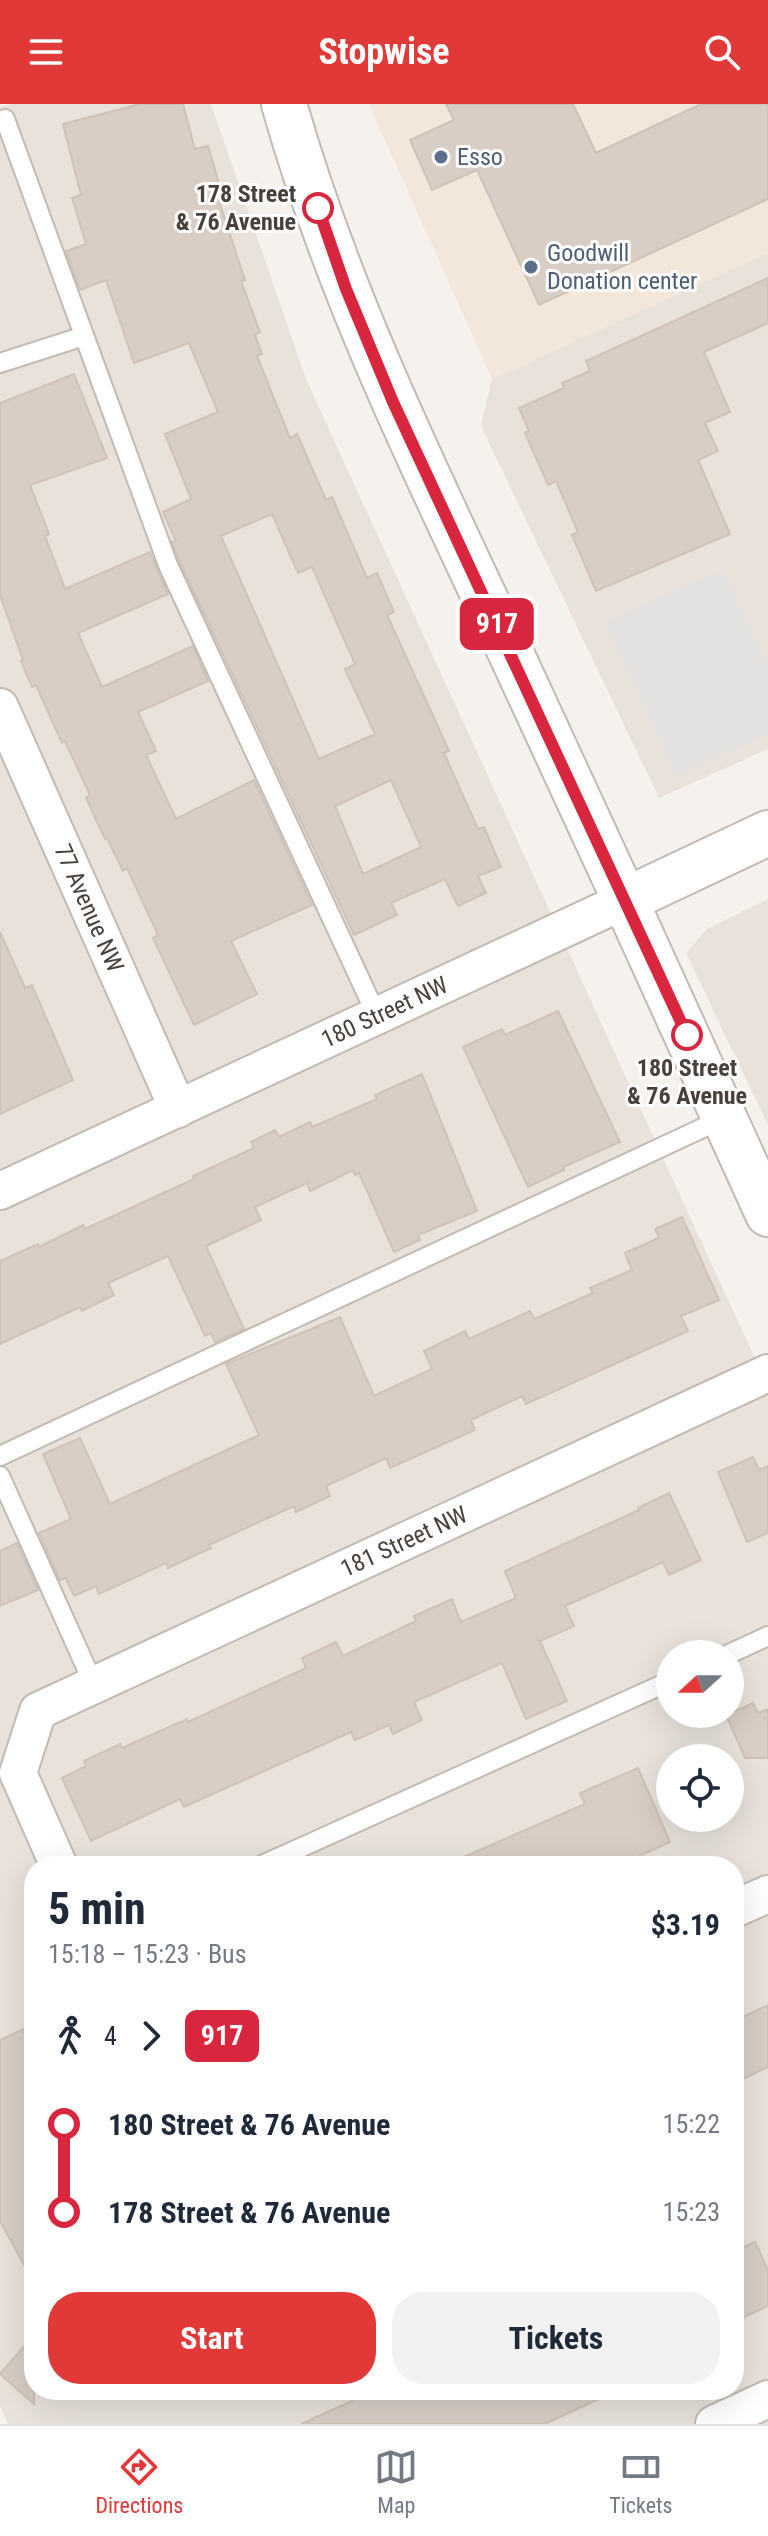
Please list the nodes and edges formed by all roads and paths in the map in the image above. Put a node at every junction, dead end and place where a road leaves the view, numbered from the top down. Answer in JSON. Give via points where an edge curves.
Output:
{"nodes":[{"id":1,"x":284,"y":104,"type":"edge"},
{"id":2,"x":5,"y":119,"type":"dead end"},
{"id":3,"x":84,"y":336,"type":"junction"},
{"id":4,"x":0,"y":363,"type":"edge"},
{"id":5,"x":0,"y":707,"type":"edge"},
{"id":6,"x":768,"y":833,"type":"edge"},
{"id":7,"x":626,"y":900,"type":"junction"},
{"id":8,"x":377,"y":1016,"type":"junction"},
{"id":9,"x":178,"y":1109,"type":"junction"},
{"id":10,"x":724,"y":1118,"type":"junction"},
{"id":11,"x":0,"y":1191,"type":"edge"},
{"id":12,"x":768,"y":1214,"type":"edge"},
{"id":13,"x":768,"y":1373,"type":"edge"},
{"id":14,"x":0,"y":1456,"type":"edge"},
{"id":15,"x":0,"y":1476,"type":"edge"},
{"id":16,"x":768,"y":1636,"type":"edge"},
{"id":17,"x":744,"y":1647,"type":"edge"},
{"id":18,"x":94,"y":1685,"type":"junction"},
{"id":19,"x":656,"y":1687,"type":"edge"},
{"id":20,"x":55,"y":1856,"type":"edge"},
{"id":21,"x":282,"y":1856,"type":"edge"},
{"id":22,"x":768,"y":1894,"type":"edge"},
{"id":23,"x":744,"y":1905,"type":"edge"},
{"id":24,"x":768,"y":2399,"type":"edge"},
{"id":25,"x":714,"y":2424,"type":"edge"}],
"edges":[{"from":1,"to":7,"type":"street","via":[[346,289],[381,374]]},
{"from":2,"to":3,"type":"lane"},
{"from":3,"to":4,"type":"lane"},
{"from":3,"to":8,"type":"lane","via":[[168,565]]},
{"from":5,"to":9,"type":"street","name":"77 Avenue NW"},
{"from":6,"to":7,"type":"street","name":"180 Street NW"},
{"from":7,"to":8,"type":"street","name":"180 Street NW"},
{"from":7,"to":10,"type":"street"},
{"from":8,"to":9,"type":"street","name":"180 Street NW"},
{"from":9,"to":11,"type":"street","name":"180 Street NW"},
{"from":10,"to":12,"type":"street"},
{"from":10,"to":14,"type":"lane"},
{"from":13,"to":18,"type":"street","name":"181 Street NW"},
{"from":15,"to":18,"type":"lane"},
{"from":16,"to":17,"type":"lane"},
{"from":18,"to":20,"type":"street","name":"181 Street NW","via":[[38,1711],[18,1773]]},
{"from":19,"to":21,"type":"lane"},
{"from":22,"to":23,"type":"street"},
{"from":24,"to":25,"type":"street"}]}
